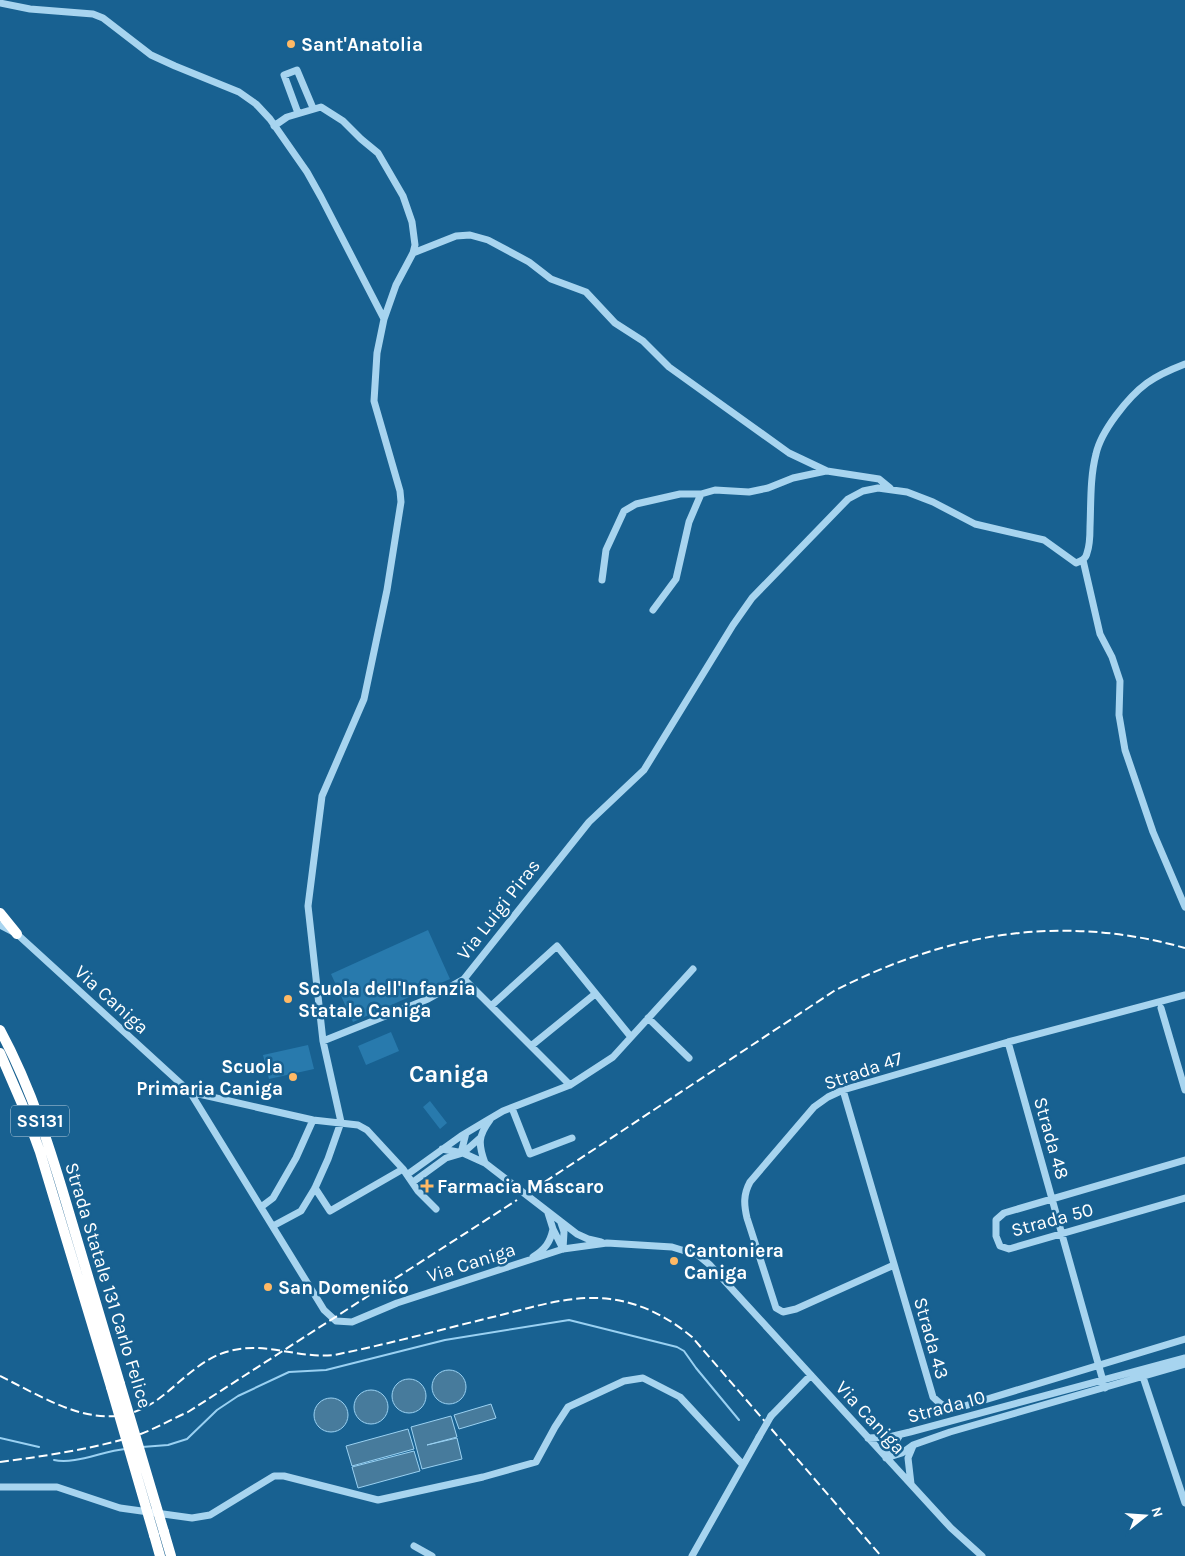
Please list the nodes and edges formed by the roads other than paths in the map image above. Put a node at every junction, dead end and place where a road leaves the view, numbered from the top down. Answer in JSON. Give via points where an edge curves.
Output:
{"nodes":[{"id":1,"x":0,"y":3,"type":"edge"},
{"id":2,"x":313,"y":108,"type":"junction"},
{"id":3,"x":298,"y":113,"type":"junction"},
{"id":4,"x":274,"y":126,"type":"junction"},
{"id":5,"x":413,"y":253,"type":"junction"},
{"id":6,"x":384,"y":319,"type":"junction"},
{"id":7,"x":1185,"y":364,"type":"edge"},
{"id":8,"x":827,"y":471,"type":"junction"},
{"id":9,"x":890,"y":488,"type":"junction"},
{"id":10,"x":701,"y":494,"type":"junction"},
{"id":11,"x":1083,"y":560,"type":"junction"},
{"id":12,"x":602,"y":580,"type":"dead end"},
{"id":13,"x":653,"y":610,"type":"dead end"},
{"id":14,"x":1185,"y":907,"type":"edge"},
{"id":15,"x":0,"y":913,"type":"edge"},
{"id":16,"x":0,"y":925,"type":"edge"},
{"id":17,"x":17,"y":934,"type":"junction"},
{"id":18,"x":693,"y":968,"type":"dead end"},
{"id":19,"x":464,"y":979,"type":"junction"},
{"id":20,"x":596,"y":994,"type":"junction"},
{"id":21,"x":1185,"y":995,"type":"edge"},
{"id":22,"x":491,"y":1006,"type":"junction"},
{"id":23,"x":1161,"y":1008,"type":"dead end"},
{"id":24,"x":648,"y":1018,"type":"junction"},
{"id":25,"x":0,"y":1030,"type":"edge"},
{"id":26,"x":631,"y":1037,"type":"junction"},
{"id":27,"x":323,"y":1041,"type":"junction"},
{"id":28,"x":1008,"y":1042,"type":"junction"},
{"id":29,"x":532,"y":1046,"type":"junction"},
{"id":30,"x":0,"y":1052,"type":"edge"},
{"id":31,"x":689,"y":1058,"type":"dead end"},
{"id":32,"x":570,"y":1085,"type":"junction"},
{"id":33,"x":843,"y":1090,"type":"junction"},
{"id":34,"x":1185,"y":1090,"type":"edge"},
{"id":35,"x":190,"y":1092,"type":"junction"},
{"id":36,"x":512,"y":1108,"type":"junction"},
{"id":37,"x":493,"y":1117,"type":"junction"},
{"id":38,"x":314,"y":1120,"type":"junction"},
{"id":39,"x":340,"y":1122,"type":"junction"},
{"id":40,"x":466,"y":1133,"type":"junction"},
{"id":41,"x":480,"y":1138,"type":"junction"},
{"id":42,"x":572,"y":1138,"type":"dead end"},
{"id":43,"x":442,"y":1149,"type":"junction"},
{"id":44,"x":463,"y":1153,"type":"junction"},
{"id":45,"x":1185,"y":1160,"type":"edge"},
{"id":46,"x":485,"y":1164,"type":"junction"},
{"id":47,"x":405,"y":1172,"type":"junction"},
{"id":48,"x":413,"y":1182,"type":"junction"},
{"id":49,"x":315,"y":1188,"type":"junction"},
{"id":50,"x":1185,"y":1198,"type":"edge"},
{"id":51,"x":1052,"y":1199,"type":"junction"},
{"id":52,"x":261,"y":1207,"type":"junction"},
{"id":53,"x":436,"y":1209,"type":"dead end"},
{"id":54,"x":548,"y":1212,"type":"junction"},
{"id":55,"x":65,"y":1217,"type":"junction"},
{"id":56,"x":561,"y":1222,"type":"junction"},
{"id":57,"x":273,"y":1226,"type":"junction"},
{"id":58,"x":553,"y":1229,"type":"junction"},
{"id":59,"x":1061,"y":1234,"type":"junction"},
{"id":60,"x":607,"y":1243,"type":"junction"},
{"id":61,"x":563,"y":1249,"type":"junction"},
{"id":62,"x":527,"y":1262,"type":"junction"},
{"id":63,"x":894,"y":1265,"type":"junction"},
{"id":64,"x":1185,"y":1339,"type":"edge"},
{"id":65,"x":1185,"y":1358,"type":"edge"},
{"id":66,"x":1098,"y":1364,"type":"junction"},
{"id":67,"x":1185,"y":1364,"type":"edge"},
{"id":68,"x":810,"y":1376,"type":"junction"},
{"id":69,"x":1143,"y":1377,"type":"junction"},
{"id":70,"x":1103,"y":1380,"type":"junction"},
{"id":71,"x":1105,"y":1388,"type":"junction"},
{"id":72,"x":900,"y":1435,"type":"junction"},
{"id":73,"x":868,"y":1438,"type":"junction"},
{"id":74,"x":913,"y":1446,"type":"junction"},
{"id":75,"x":886,"y":1458,"type":"junction"},
{"id":76,"x":743,"y":1465,"type":"junction"},
{"id":77,"x":911,"y":1484,"type":"junction"},
{"id":78,"x":0,"y":1487,"type":"edge"},
{"id":79,"x":1185,"y":1503,"type":"edge"},
{"id":80,"x":159,"y":1533,"type":"junction"},
{"id":81,"x":414,"y":1546,"type":"dead end"},
{"id":82,"x":160,"y":1556,"type":"edge"},
{"id":83,"x":171,"y":1556,"type":"edge"},
{"id":84,"x":432,"y":1556,"type":"edge"},
{"id":85,"x":692,"y":1556,"type":"edge"},
{"id":86,"x":982,"y":1556,"type":"edge"}],
"edges":[{"from":1,"to":4,"type":"street","via":[[93,14],[103,18],[151,55],[239,92],[256,104]]},
{"from":2,"to":3,"type":"street"},
{"from":2,"to":3,"type":"street","via":[[297,70],[284,75]]},
{"from":2,"to":5,"type":"street","via":[[321,107],[343,121],[378,153],[403,196],[412,222]]},
{"from":3,"to":4,"type":"street"},
{"from":4,"to":6,"type":"street","via":[[307,172]]},
{"from":5,"to":6,"type":"street","via":[[396,285]]},
{"from":5,"to":8,"type":"street","via":[[456,236],[470,235],[488,240],[529,262],[551,279],[586,292],[615,323],[643,341],[669,367],[789,453]]},
{"from":6,"to":27,"type":"street","via":[[377,353],[374,401],[401,502],[388,590],[364,699],[322,796],[319,811],[308,906]]},
{"from":7,"to":11,"type":"street","via":[[1146,384],[1126,403],[1104,433],[1092,475],[1089,539]]},
{"from":8,"to":9,"type":"street","via":[[879,479]]},
{"from":8,"to":10,"type":"street","via":[[749,492],[714,490]]},
{"from":9,"to":11,"type":"street","via":[[933,502],[975,524],[1044,540],[1076,563]]},
{"from":9,"to":19,"type":"street","name":"Via Luigi Piras","via":[[863,491],[848,499],[752,598],[644,770],[589,822]]},
{"from":10,"to":12,"type":"street","via":[[680,494],[636,504],[624,511],[606,550]]},
{"from":10,"to":13,"type":"street","via":[[689,522],[676,579]]},
{"from":11,"to":14,"type":"street","via":[[1100,634],[1120,681],[1119,715],[1125,750],[1153,832]]},
{"from":15,"to":17,"type":"highway"},
{"from":16,"to":17,"type":"street","name":"Via Caniga"},
{"from":17,"to":35,"type":"street","name":"Via Caniga"},
{"from":18,"to":24,"type":"street"},
{"from":19,"to":22,"type":"street"},
{"from":19,"to":27,"type":"street","name":"Via Luigi Piras","via":[[428,999]]},
{"from":20,"to":22,"type":"street","via":[[557,946]]},
{"from":20,"to":26,"type":"street"},
{"from":20,"to":29,"type":"street"},
{"from":21,"to":28,"type":"street","name":"Strada 47"},
{"from":22,"to":29,"type":"street"},
{"from":23,"to":34,"type":"street"},
{"from":24,"to":26,"type":"street"},
{"from":24,"to":31,"type":"street"},
{"from":25,"to":55,"type":"highway","name":"Strada Statale 131 Carlo Felice","number":"SS131","via":[[35,1106]]},
{"from":26,"to":32,"type":"street","via":[[613,1057]]},
{"from":27,"to":39,"type":"street"},
{"from":28,"to":33,"type":"street","name":"Strada 47"},
{"from":28,"to":51,"type":"street","name":"Strada 48"},
{"from":29,"to":32,"type":"street"},
{"from":30,"to":55,"type":"highway","name":"Strada Statale 131 Carlo Felice","number":"SS131"},
{"from":32,"to":36,"type":"street"},
{"from":33,"to":63,"type":"street","name":"Strada 43"},
{"from":33,"to":63,"type":"street","name":"Strada 47","via":[[814,1106],[750,1182],[745,1191],[747,1218],[776,1308],[783,1312]]},
{"from":35,"to":38,"type":"street"},
{"from":35,"to":52,"type":"street","name":"Via Caniga"},
{"from":36,"to":37,"type":"street"},
{"from":36,"to":42,"type":"street","via":[[530,1154]]},
{"from":37,"to":40,"type":"street"},
{"from":37,"to":41,"type":"street"},
{"from":38,"to":39,"type":"street"},
{"from":38,"to":52,"type":"street","via":[[272,1198]]},
{"from":39,"to":47,"type":"street","via":[[367,1130]]},
{"from":39,"to":49,"type":"street"},
{"from":40,"to":43,"type":"street"},
{"from":40,"to":44,"type":"street"},
{"from":41,"to":44,"type":"street"},
{"from":41,"to":46,"type":"street"},
{"from":43,"to":44,"type":"street"},
{"from":43,"to":47,"type":"street"},
{"from":44,"to":46,"type":"street"},
{"from":44,"to":48,"type":"street","via":[[446,1158]]},
{"from":45,"to":51,"type":"street","name":"Strada 50"},
{"from":46,"to":54,"type":"street"},
{"from":47,"to":48,"type":"street"},
{"from":47,"to":49,"type":"street","via":[[330,1211]]},
{"from":48,"to":53,"type":"street"},
{"from":49,"to":57,"type":"street","via":[[301,1211]]},
{"from":50,"to":59,"type":"street","name":"Strada 50"},
{"from":51,"to":59,"type":"street","name":"Strada 48"},
{"from":51,"to":59,"type":"street","name":"Strada 50","via":[[1004,1213],[996,1220],[996,1236],[1000,1246],[1010,1249]]},
{"from":52,"to":57,"type":"street","name":"Via Caniga"},
{"from":54,"to":56,"type":"street"},
{"from":54,"to":58,"type":"street"},
{"from":55,"to":80,"type":"highway","name":"Strada Statale 131 Carlo Felice","number":"SS131","bridge":true},
{"from":56,"to":60,"type":"street","via":[[588,1239]]},
{"from":56,"to":61,"type":"street"},
{"from":57,"to":62,"type":"street","name":"Via Caniga","via":[[324,1310],[332,1319],[344,1322]]},
{"from":58,"to":61,"type":"street"},
{"from":58,"to":62,"type":"street","via":[[546,1248]]},
{"from":59,"to":66,"type":"street","name":"Strada 48"},
{"from":60,"to":61,"type":"street","name":"Via Caniga"},
{"from":60,"to":68,"type":"street","name":"Via Caniga","via":[[672,1247],[698,1255]]},
{"from":61,"to":62,"type":"street","name":"Via Caniga"},
{"from":63,"to":66,"type":"street","name":"Strada 43","via":[[932,1397],[940,1405],[958,1408]]},
{"from":64,"to":66,"type":"street","name":"Strada 43"},
{"from":65,"to":70,"type":"street","name":"Strada 10"},
{"from":66,"to":70,"type":"street","name":"Strada 48"},
{"from":67,"to":69,"type":"street","name":"Strada 10"},
{"from":68,"to":73,"type":"street","name":"Via Caniga"},
{"from":68,"to":76,"type":"street","bridge":true,"via":[[771,1416]]},
{"from":69,"to":71,"type":"street","name":"Strada 10"},
{"from":69,"to":79,"type":"street"},
{"from":70,"to":71,"type":"street","name":"Strada 48"},
{"from":70,"to":72,"type":"street","name":"Strada 10"},
{"from":71,"to":74,"type":"street","name":"Strada 10","via":[[950,1432]]},
{"from":72,"to":73,"type":"street"},
{"from":72,"to":75,"type":"street","name":"Strada 10"},
{"from":73,"to":75,"type":"street","name":"Via Caniga"},
{"from":74,"to":75,"type":"street","name":"Strada 10"},
{"from":74,"to":77,"type":"street","via":[[908,1458]]},
{"from":75,"to":77,"type":"street","name":"Via Caniga"},
{"from":76,"to":78,"type":"street","via":[[680,1397],[643,1378],[624,1381],[568,1407],[536,1462],[378,1500],[274,1476],[210,1514],[192,1518],[120,1508],[58,1487]]},
{"from":76,"to":85,"type":"street"},
{"from":77,"to":86,"type":"street","name":"Via Caniga"},
{"from":80,"to":82,"type":"highway","name":"Strada Statale 131 Carlo Felice","number":"SS131"},
{"from":80,"to":83,"type":"highway","name":"Strada Statale 131 Carlo Felice","number":"SS131"},
{"from":81,"to":84,"type":"street"}]}
